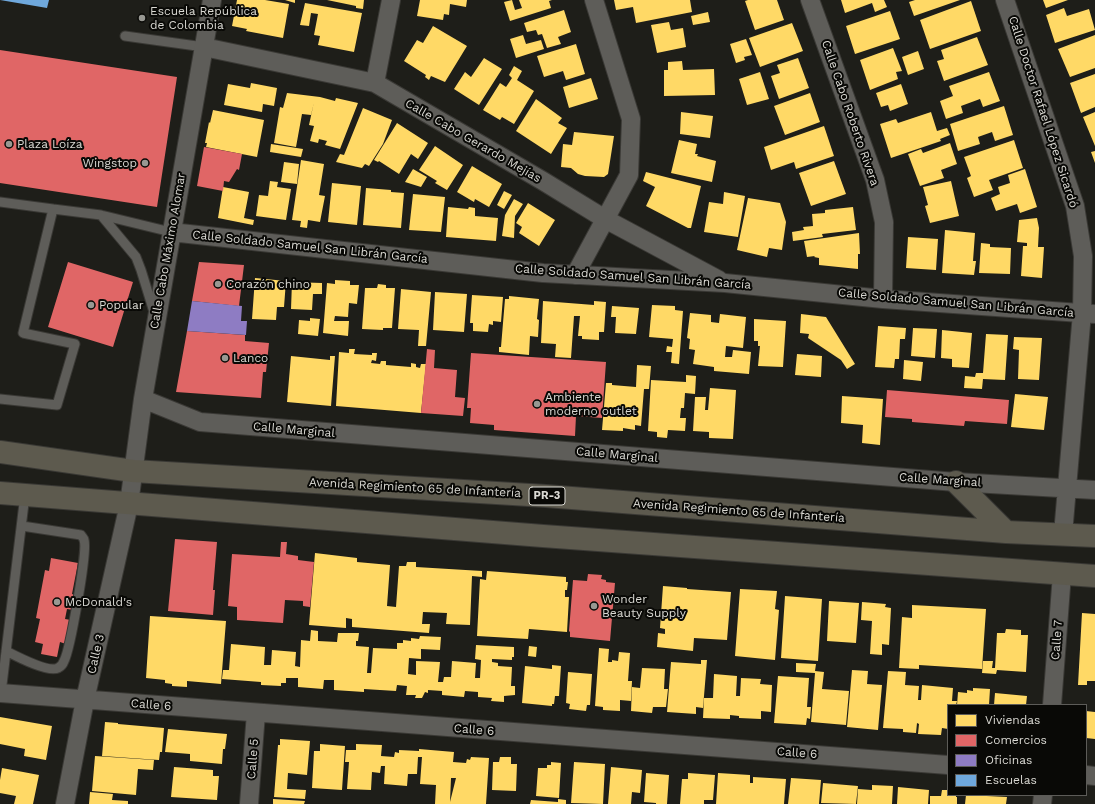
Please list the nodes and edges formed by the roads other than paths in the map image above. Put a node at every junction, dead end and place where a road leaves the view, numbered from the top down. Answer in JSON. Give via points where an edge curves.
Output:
{"nodes":[{"id":1,"x":212,"y":0,"type":"edge"},
{"id":2,"x":390,"y":0,"type":"edge"},
{"id":3,"x":594,"y":0,"type":"edge"},
{"id":4,"x":810,"y":0,"type":"edge"},
{"id":5,"x":1005,"y":0,"type":"edge"},
{"id":6,"x":125,"y":36,"type":"dead end"},
{"id":7,"x":204,"y":47,"type":"junction"},
{"id":8,"x":375,"y":84,"type":"junction"},
{"id":9,"x":0,"y":202,"type":"edge"},
{"id":10,"x":53,"y":209,"type":"junction"},
{"id":11,"x":101,"y":215,"type":"junction"},
{"id":12,"x":605,"y":219,"type":"junction"},
{"id":13,"x":171,"y":232,"type":"junction"},
{"id":14,"x":576,"y":275,"type":"junction"},
{"id":15,"x":725,"y":283,"type":"junction"},
{"id":16,"x":883,"y":299,"type":"junction"},
{"id":17,"x":1088,"y":314,"type":"edge"},
{"id":18,"x":156,"y":320,"type":"junction"},
{"id":19,"x":0,"y":399,"type":"edge"},
{"id":20,"x":143,"y":399,"type":"junction"},
{"id":21,"x":0,"y":452,"type":"edge"},
{"id":22,"x":133,"y":471,"type":"junction"},
{"id":23,"x":956,"y":482,"type":"junction"},
{"id":24,"x":1067,"y":489,"type":"junction"},
{"id":25,"x":1095,"y":490,"type":"edge"},
{"id":26,"x":0,"y":493,"type":"edge"},
{"id":27,"x":26,"y":495,"type":"junction"},
{"id":28,"x":129,"y":504,"type":"junction"},
{"id":29,"x":22,"y":526,"type":"junction"},
{"id":30,"x":1006,"y":532,"type":"junction"},
{"id":31,"x":1063,"y":534,"type":"junction"},
{"id":32,"x":1095,"y":536,"type":"edge"},
{"id":33,"x":1062,"y":574,"type":"junction"},
{"id":34,"x":1095,"y":576,"type":"edge"},
{"id":35,"x":6,"y":651,"type":"junction"},
{"id":36,"x":0,"y":693,"type":"edge"},
{"id":37,"x":85,"y":700,"type":"junction"},
{"id":38,"x":1052,"y":704,"type":"edge"},
{"id":39,"x":256,"y":713,"type":"junction"},
{"id":40,"x":947,"y":764,"type":"edge"},
{"id":41,"x":65,"y":804,"type":"edge"},
{"id":42,"x":249,"y":804,"type":"edge"}],
"edges":[{"from":1,"to":7,"type":"street","name":"Calle Cabo Máximo Alomar"},
{"from":2,"to":8,"type":"street"},
{"from":3,"to":12,"type":"street","via":[[631,119],[629,175]]},
{"from":4,"to":16,"type":"street","name":"Calle Cabo Roberto Rivera","via":[[875,180],[884,222]]},
{"from":5,"to":17,"type":"street","name":"Calle Doctor Rafael López Sicardó","via":[[1075,206]]},
{"from":6,"to":7,"type":"lane"},
{"from":7,"to":8,"type":"street","name":"Calle Cabo Gerardo Mejías"},
{"from":7,"to":13,"type":"street","name":"Calle Cabo Máximo Alomar"},
{"from":8,"to":12,"type":"street","name":"Calle Cabo Gerardo Mejías"},
{"from":9,"to":10,"type":"lane"},
{"from":10,"to":11,"type":"lane"},
{"from":10,"to":19,"type":"lane","via":[[23,333],[75,344],[58,405]]},
{"from":11,"to":13,"type":"lane"},
{"from":11,"to":18,"type":"lane","via":[[136,257]]},
{"from":12,"to":14,"type":"street"},
{"from":12,"to":15,"type":"street","name":"Calle Cabo Gerardo Mejías"},
{"from":13,"to":14,"type":"street","name":"Calle Soldado Samuel San Librán García"},
{"from":13,"to":18,"type":"street","name":"Calle Cabo Máximo Alomar"},
{"from":14,"to":15,"type":"street","name":"Calle Soldado Samuel San Librán García"},
{"from":15,"to":16,"type":"street","name":"Calle Soldado Samuel San Librán García"},
{"from":16,"to":17,"type":"street","name":"Calle Soldado Samuel San Librán García"},
{"from":17,"to":24,"type":"street","name":"Calle Doctor Rafael López Sicardó"},
{"from":18,"to":20,"type":"street","name":"Calle Cabo Máximo Alomar"},
{"from":20,"to":22,"type":"street","name":"Calle Cabo Máximo Alomar"},
{"from":20,"to":23,"type":"street","name":"Calle Marginal","via":[[200,422]]},
{"from":21,"to":22,"type":"highway","name":"Avenida Regimiento 65 de Infantería","number":"PR-3"},
{"from":22,"to":28,"type":"street","name":"Calle Cabo Máximo Alomar"},
{"from":22,"to":30,"type":"highway","name":"Avenida Regimiento 65 de Infantería","number":"PR-3","via":[[546,496]]},
{"from":23,"to":24,"type":"street","name":"Calle Marginal"},
{"from":23,"to":30,"type":"highway"},
{"from":24,"to":25,"type":"street","name":"Calle Marginal"},
{"from":24,"to":31,"type":"street","name":"Calle Doctor Rafael López Sicardó"},
{"from":26,"to":27,"type":"highway"},
{"from":27,"to":28,"type":"highway"},
{"from":27,"to":29,"type":"lane"},
{"from":28,"to":33,"type":"highway"},
{"from":28,"to":37,"type":"street","name":"Calle 3"},
{"from":29,"to":35,"type":"lane"},
{"from":29,"to":35,"type":"lane","via":[[81,535],[84,540],[84,557],[64,662],[55,669],[39,666]]},
{"from":30,"to":31,"type":"highway","name":"Avenida Regimiento 65 de Infantería","number":"PR-3"},
{"from":31,"to":32,"type":"highway","name":"Avenida Regimiento 65 de Infantería","number":"PR-3"},
{"from":33,"to":34,"type":"highway"},
{"from":33,"to":38,"type":"street","name":"Calle 7"},
{"from":35,"to":36,"type":"lane"},
{"from":36,"to":37,"type":"street","name":"Calle 6"},
{"from":37,"to":39,"type":"street","name":"Calle 6"},
{"from":37,"to":41,"type":"street","name":"Calle 3"},
{"from":39,"to":40,"type":"street","name":"Calle 6"},
{"from":39,"to":42,"type":"street","name":"Calle 5"}]}
